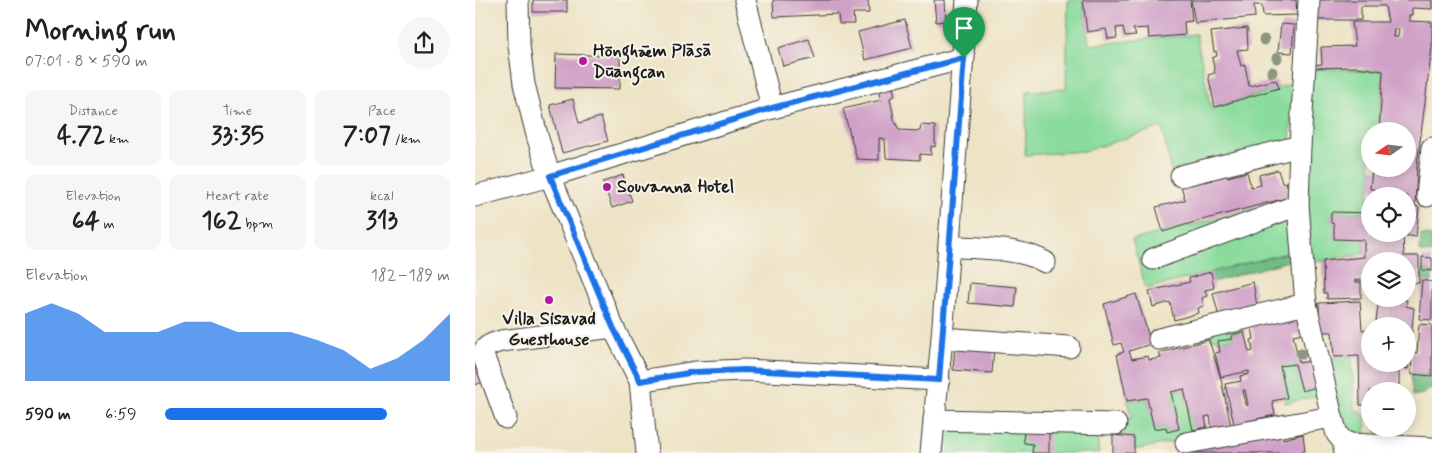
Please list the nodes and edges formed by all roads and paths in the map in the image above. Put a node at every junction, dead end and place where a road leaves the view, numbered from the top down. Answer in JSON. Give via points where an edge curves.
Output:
{"nodes":[{"id":1,"x":519,"y":0,"type":"edge"},
{"id":2,"x":745,"y":0,"type":"edge"},
{"id":3,"x":967,"y":0,"type":"edge"},
{"id":4,"x":1309,"y":0,"type":"edge"},
{"id":5,"x":964,"y":58,"type":"junction"},
{"id":6,"x":772,"y":108,"type":"junction"},
{"id":7,"x":1300,"y":146,"type":"junction"},
{"id":8,"x":1432,"y":148,"type":"edge"},
{"id":9,"x":550,"y":176,"type":"junction"},
{"id":10,"x":1181,"y":176,"type":"dead end"},
{"id":11,"x":475,"y":196,"type":"edge"},
{"id":12,"x":1427,"y":196,"type":"dead end"},
{"id":13,"x":1298,"y":205,"type":"junction"},
{"id":14,"x":949,"y":246,"type":"junction"},
{"id":15,"x":1153,"y":259,"type":"dead end"},
{"id":16,"x":1045,"y":262,"type":"dead end"},
{"id":17,"x":1306,"y":304,"type":"junction"},
{"id":18,"x":613,"y":327,"type":"junction"},
{"id":19,"x":942,"y":338,"type":"junction"},
{"id":20,"x":1159,"y":340,"type":"dead end"},
{"id":21,"x":1069,"y":347,"type":"dead end"},
{"id":22,"x":939,"y":380,"type":"junction"},
{"id":23,"x":640,"y":381,"type":"junction"},
{"id":24,"x":1332,"y":417,"type":"junction"},
{"id":25,"x":506,"y":418,"type":"dead end"},
{"id":26,"x":934,"y":420,"type":"junction"},
{"id":27,"x":1116,"y":424,"type":"dead end"},
{"id":28,"x":1186,"y":443,"type":"dead end"},
{"id":29,"x":1344,"y":447,"type":"edge"},
{"id":30,"x":1432,"y":448,"type":"edge"},
{"id":31,"x":647,"y":453,"type":"edge"},
{"id":32,"x":931,"y":453,"type":"edge"}],
"edges":[{"from":1,"to":9,"type":"street","via":[[519,44],[524,84]]},
{"from":2,"to":6,"type":"street"},
{"from":3,"to":5,"type":"street"},
{"from":4,"to":7,"type":"street"},
{"from":5,"to":6,"type":"street"},
{"from":5,"to":14,"type":"street"},
{"from":6,"to":9,"type":"street"},
{"from":7,"to":10,"type":"street"},
{"from":7,"to":13,"type":"street"},
{"from":8,"to":12,"type":"street"},
{"from":9,"to":11,"type":"street"},
{"from":9,"to":18,"type":"street"},
{"from":13,"to":15,"type":"street"},
{"from":13,"to":17,"type":"street"},
{"from":14,"to":16,"type":"street","via":[[1023,253]]},
{"from":14,"to":19,"type":"street"},
{"from":17,"to":20,"type":"street"},
{"from":17,"to":24,"type":"street"},
{"from":18,"to":23,"type":"street"},
{"from":18,"to":25,"type":"street","via":[[501,341],[485,348],[483,355]]},
{"from":19,"to":21,"type":"street"},
{"from":19,"to":22,"type":"street"},
{"from":22,"to":23,"type":"street","via":[[745,370],[695,372]]},
{"from":22,"to":26,"type":"street"},
{"from":23,"to":31,"type":"street"},
{"from":24,"to":28,"type":"street"},
{"from":24,"to":29,"type":"street"},
{"from":26,"to":27,"type":"street"},
{"from":26,"to":32,"type":"street"},
{"from":29,"to":30,"type":"street","via":[[1351,444]]}]}
